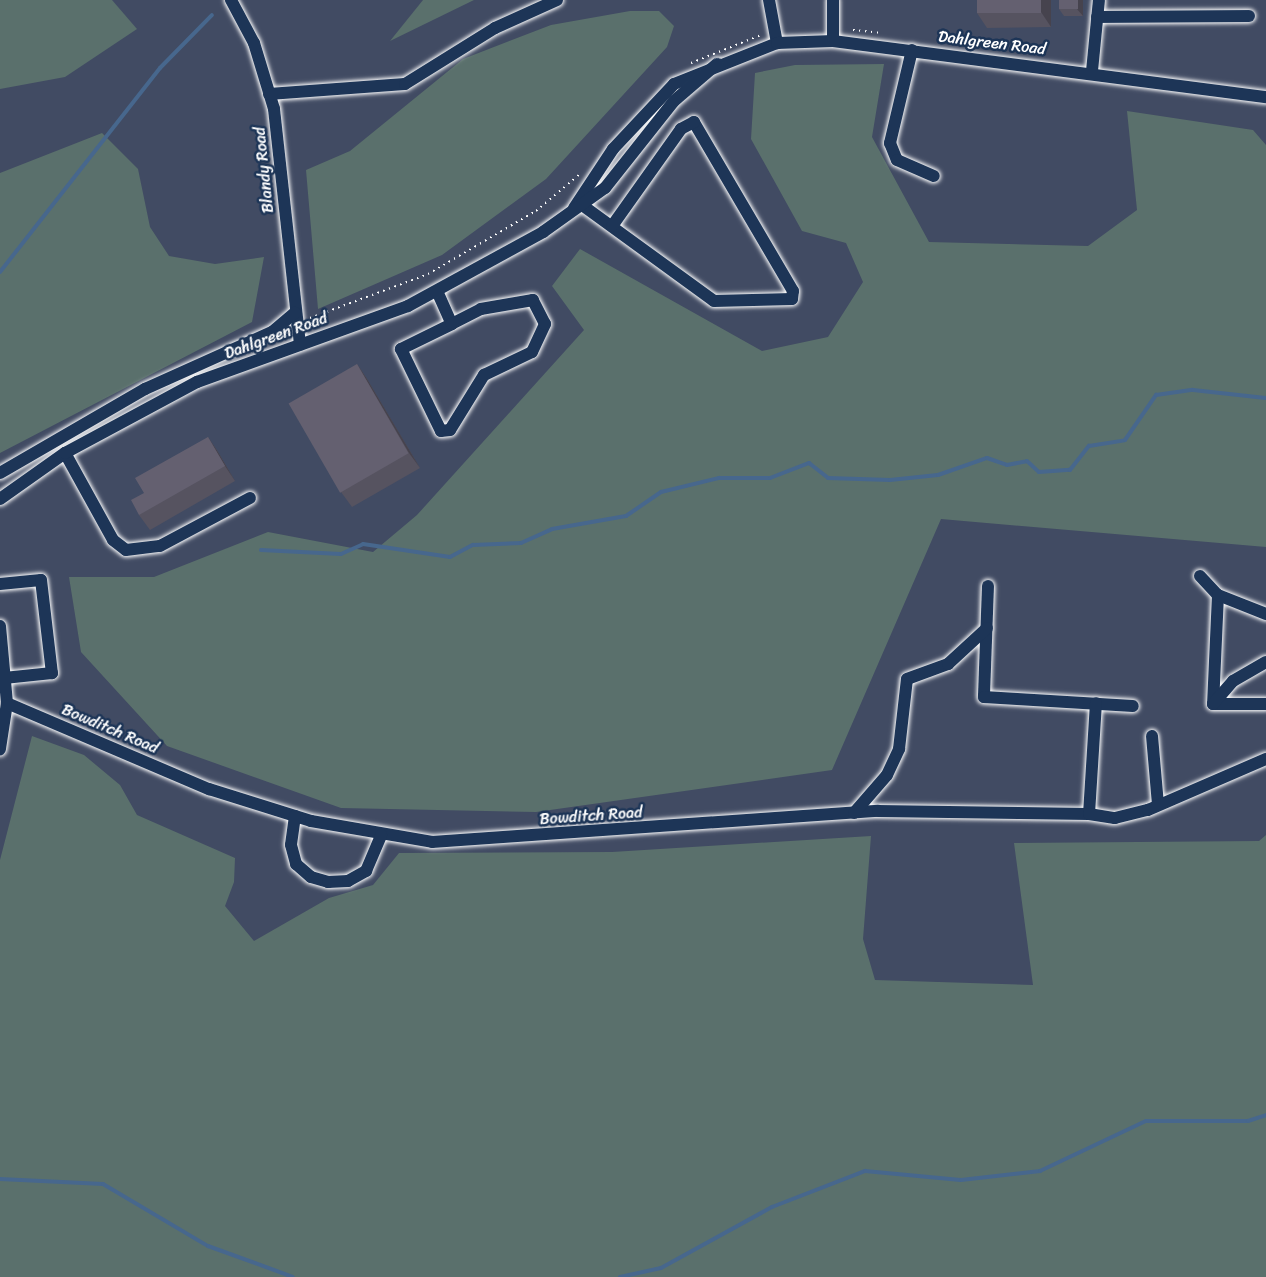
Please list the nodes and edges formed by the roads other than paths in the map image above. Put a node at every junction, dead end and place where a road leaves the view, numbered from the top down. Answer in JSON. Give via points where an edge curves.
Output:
{"nodes":[{"id":1,"x":231,"y":0,"type":"edge"},
{"id":2,"x":557,"y":0,"type":"edge"},
{"id":3,"x":769,"y":0,"type":"edge"},
{"id":4,"x":833,"y":0,"type":"edge"},
{"id":5,"x":1099,"y":0,"type":"edge"},
{"id":6,"x":1248,"y":16,"type":"dead end"},
{"id":7,"x":1097,"y":17,"type":"junction"},
{"id":8,"x":833,"y":35,"type":"junction"},
{"id":9,"x":776,"y":37,"type":"junction"},
{"id":10,"x":912,"y":50,"type":"junction"},
{"id":11,"x":717,"y":64,"type":"junction"},
{"id":12,"x":1092,"y":71,"type":"junction"},
{"id":13,"x":269,"y":94,"type":"junction"},
{"id":14,"x":1266,"y":97,"type":"edge"},
{"id":15,"x":934,"y":176,"type":"dead end"},
{"id":16,"x":582,"y":205,"type":"junction"},
{"id":17,"x":569,"y":215,"type":"junction"},
{"id":18,"x":612,"y":226,"type":"junction"},
{"id":19,"x":437,"y":291,"type":"junction"},
{"id":20,"x":296,"y":317,"type":"junction"},
{"id":21,"x":452,"y":324,"type":"junction"},
{"id":22,"x":300,"y":345,"type":"junction"},
{"id":23,"x":65,"y":453,"type":"junction"},
{"id":24,"x":0,"y":473,"type":"edge"},
{"id":25,"x":250,"y":498,"type":"dead end"},
{"id":26,"x":0,"y":499,"type":"edge"},
{"id":27,"x":1200,"y":576,"type":"dead end"},
{"id":28,"x":0,"y":584,"type":"edge"},
{"id":29,"x":988,"y":586,"type":"dead end"},
{"id":30,"x":1218,"y":596,"type":"junction"},
{"id":31,"x":1266,"y":614,"type":"edge"},
{"id":32,"x":0,"y":626,"type":"edge"},
{"id":33,"x":987,"y":628,"type":"junction"},
{"id":34,"x":1266,"y":662,"type":"edge"},
{"id":35,"x":4,"y":678,"type":"junction"},
{"id":36,"x":7,"y":703,"type":"junction"},
{"id":37,"x":1096,"y":703,"type":"junction"},
{"id":38,"x":1213,"y":704,"type":"junction"},
{"id":39,"x":1266,"y":704,"type":"edge"},
{"id":40,"x":1133,"y":705,"type":"dead end"},
{"id":41,"x":1152,"y":735,"type":"dead end"},
{"id":42,"x":0,"y":749,"type":"edge"},
{"id":43,"x":1266,"y":759,"type":"edge"},
{"id":44,"x":1158,"y":805,"type":"junction"},
{"id":45,"x":854,"y":813,"type":"junction"},
{"id":46,"x":1089,"y":814,"type":"junction"},
{"id":47,"x":295,"y":816,"type":"junction"},
{"id":48,"x":381,"y":835,"type":"junction"}],
"edges":[{"from":1,"to":13,"type":"street","name":"Blandy Road","via":[[254,43]]},
{"from":2,"to":13,"type":"street","via":[[495,28],[405,84]]},
{"from":3,"to":9,"type":"street"},
{"from":4,"to":8,"type":"street"},
{"from":5,"to":7,"type":"street"},
{"from":6,"to":7,"type":"street"},
{"from":7,"to":12,"type":"street"},
{"from":8,"to":9,"type":"street","name":"Dahlgreen Road"},
{"from":8,"to":10,"type":"street","name":"Dahlgreen Road"},
{"from":9,"to":11,"type":"street","name":"Dahlgreen Road"},
{"from":10,"to":12,"type":"street","name":"Dahlgreen Road"},
{"from":10,"to":15,"type":"street","via":[[890,142],[897,160]]},
{"from":11,"to":16,"type":"street","name":"Dahlgreen Road","via":[[674,101],[605,188]]},
{"from":11,"to":17,"type":"street","name":"Dahlgreen Road","via":[[674,84],[651,104]]},
{"from":12,"to":14,"type":"street","name":"Dahlgreen Road"},
{"from":13,"to":20,"type":"street","name":"Blandy Road"},
{"from":16,"to":17,"type":"street","name":"Dahlgreen Road"},
{"from":16,"to":18,"type":"street"},
{"from":17,"to":19,"type":"street","name":"Dahlgreen Road"},
{"from":18,"to":18,"type":"street","via":[[714,301],[792,299],[793,291],[694,122],[681,129]]},
{"from":19,"to":21,"type":"street"},
{"from":19,"to":22,"type":"street","name":"Dahlgreen Road"},
{"from":20,"to":22,"type":"street","name":"Blandy Road"},
{"from":20,"to":24,"type":"street","via":[[67,430]]},
{"from":21,"to":21,"type":"street","via":[[401,349],[441,431],[450,430],[484,375],[532,352],[545,324],[532,300],[481,309]]},
{"from":22,"to":23,"type":"street","name":"Dahlgreen Road","via":[[197,382]]},
{"from":23,"to":25,"type":"street","via":[[113,540],[126,550],[160,546]]},
{"from":23,"to":26,"type":"street","name":"Dahlgreen Road"},
{"from":27,"to":30,"type":"street"},
{"from":28,"to":35,"type":"street","via":[[41,580],[52,673]]},
{"from":29,"to":33,"type":"street"},
{"from":30,"to":31,"type":"street"},
{"from":30,"to":38,"type":"street"},
{"from":32,"to":35,"type":"street"},
{"from":33,"to":37,"type":"street","via":[[984,697]]},
{"from":33,"to":45,"type":"street","via":[[948,664],[907,679],[899,749],[887,775]]},
{"from":34,"to":38,"type":"street","via":[[1233,681]]},
{"from":35,"to":36,"type":"street"},
{"from":36,"to":42,"type":"street"},
{"from":36,"to":47,"type":"street","name":"Bowditch Road","via":[[210,789]]},
{"from":37,"to":40,"type":"street"},
{"from":37,"to":46,"type":"street"},
{"from":38,"to":39,"type":"street"},
{"from":41,"to":44,"type":"street"},
{"from":43,"to":44,"type":"street","name":"Bowditch Road"},
{"from":44,"to":46,"type":"street","name":"Bowditch Road","via":[[1114,818]]},
{"from":45,"to":46,"type":"street","name":"Bowditch Road"},
{"from":45,"to":48,"type":"street","name":"Bowditch Road","via":[[432,842]]},
{"from":47,"to":48,"type":"street","name":"Bowditch Road"},
{"from":47,"to":48,"type":"street","via":[[291,845],[296,864],[310,877],[328,882],[348,881],[366,871]]}]}
